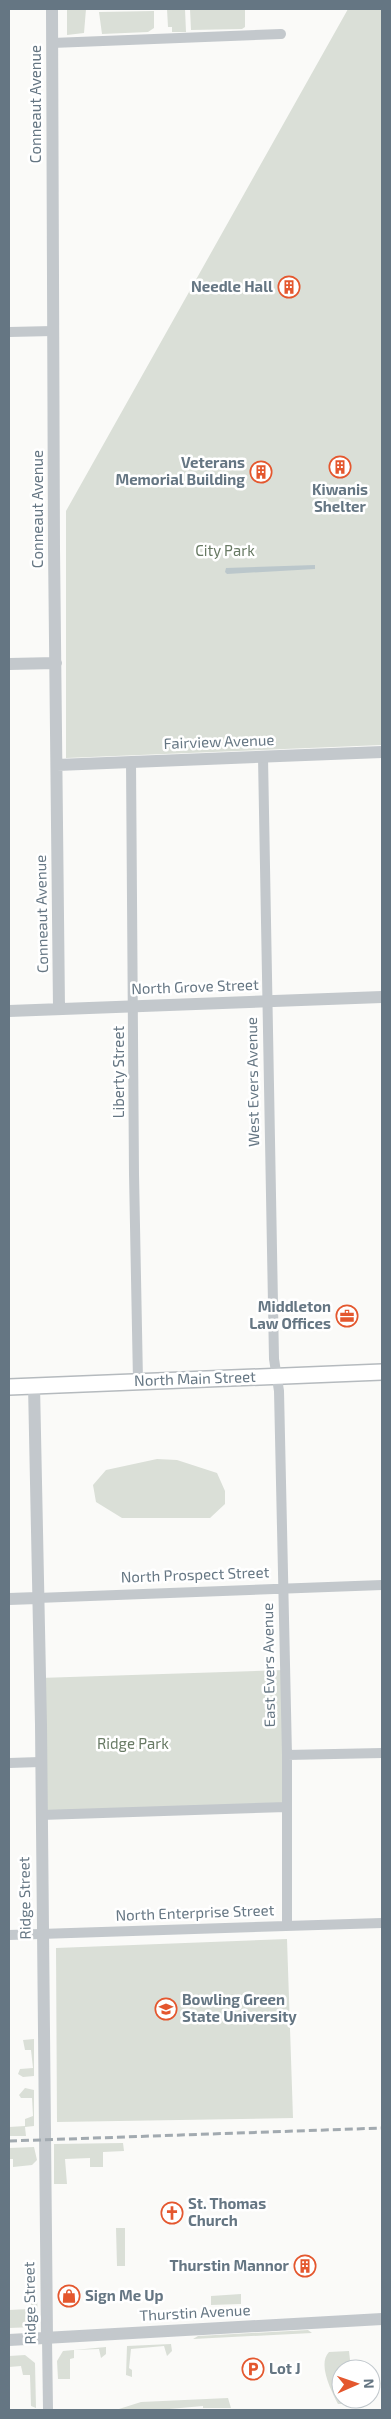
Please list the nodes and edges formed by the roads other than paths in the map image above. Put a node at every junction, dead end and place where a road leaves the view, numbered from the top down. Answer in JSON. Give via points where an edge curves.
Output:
{"nodes":[{"id":1,"x":52,"y":9,"type":"edge"},
{"id":2,"x":281,"y":34,"type":"dead end"},
{"id":3,"x":52,"y":43,"type":"junction"},
{"id":4,"x":52,"y":331,"type":"junction"},
{"id":5,"x":9,"y":332,"type":"edge"},
{"id":6,"x":56,"y":662,"type":"junction"},
{"id":7,"x":9,"y":664,"type":"edge"},
{"id":8,"x":382,"y":752,"type":"edge"},
{"id":9,"x":263,"y":757,"type":"junction"},
{"id":10,"x":131,"y":762,"type":"junction"},
{"id":11,"x":57,"y":765,"type":"junction"},
{"id":12,"x":382,"y":997,"type":"edge"},
{"id":13,"x":267,"y":1001,"type":"junction"},
{"id":14,"x":133,"y":1006,"type":"junction"},
{"id":15,"x":60,"y":1008,"type":"junction"},
{"id":16,"x":9,"y":1011,"type":"edge"},
{"id":17,"x":382,"y":1372,"type":"edge"},
{"id":18,"x":277,"y":1376,"type":"junction"},
{"id":19,"x":138,"y":1381,"type":"junction"},
{"id":20,"x":34,"y":1385,"type":"junction"},
{"id":21,"x":9,"y":1386,"type":"edge"},
{"id":22,"x":382,"y":1586,"type":"edge"},
{"id":23,"x":282,"y":1588,"type":"junction"},
{"id":24,"x":9,"y":1598,"type":"edge"},
{"id":25,"x":37,"y":1598,"type":"junction"},
{"id":26,"x":382,"y":1753,"type":"edge"},
{"id":27,"x":286,"y":1755,"type":"junction"},
{"id":28,"x":40,"y":1762,"type":"junction"},
{"id":29,"x":9,"y":1763,"type":"edge"},
{"id":30,"x":286,"y":1807,"type":"junction"},
{"id":31,"x":41,"y":1815,"type":"junction"},
{"id":32,"x":382,"y":1923,"type":"edge"},
{"id":33,"x":287,"y":1924,"type":"junction"},
{"id":34,"x":9,"y":1934,"type":"edge"},
{"id":35,"x":42,"y":1934,"type":"junction"},
{"id":36,"x":382,"y":2319,"type":"edge"},
{"id":37,"x":47,"y":2338,"type":"junction"},
{"id":38,"x":9,"y":2340,"type":"edge"},
{"id":39,"x":48,"y":2410,"type":"edge"}],
"edges":[{"from":1,"to":3,"type":"street","name":"Conneaut Avenue"},
{"from":2,"to":3,"type":"street"},
{"from":3,"to":4,"type":"street","name":"Conneaut Avenue"},
{"from":4,"to":5,"type":"street"},
{"from":4,"to":6,"type":"street","name":"Conneaut Avenue"},
{"from":6,"to":7,"type":"street"},
{"from":6,"to":11,"type":"street","name":"Conneaut Avenue"},
{"from":8,"to":9,"type":"street","name":"Fairview Avenue"},
{"from":9,"to":10,"type":"street","name":"Fairview Avenue"},
{"from":9,"to":13,"type":"street","name":"West Evers Avenue"},
{"from":10,"to":11,"type":"street","name":"Fairview Avenue"},
{"from":10,"to":14,"type":"street","name":"Liberty Street"},
{"from":11,"to":15,"type":"street","name":"Conneaut Avenue"},
{"from":12,"to":13,"type":"street","name":"North Grove Street"},
{"from":13,"to":14,"type":"street","name":"North Grove Street"},
{"from":13,"to":18,"type":"street","name":"West Evers Avenue","via":[[274,1362]]},
{"from":14,"to":15,"type":"street","name":"North Grove Street"},
{"from":14,"to":19,"type":"street","name":"Liberty Street"},
{"from":15,"to":16,"type":"street","name":"North Grove Street"},
{"from":17,"to":18,"type":"main road","name":"North Main Street"},
{"from":18,"to":19,"type":"main road","name":"North Main Street"},
{"from":18,"to":23,"type":"street","name":"East Evers Avenue"},
{"from":19,"to":20,"type":"main road","name":"North Main Street"},
{"from":20,"to":21,"type":"main road","name":"North Main Street"},
{"from":20,"to":25,"type":"street","name":"Ridge Street"},
{"from":22,"to":23,"type":"street","name":"North Prospect Street"},
{"from":23,"to":25,"type":"street","name":"North Prospect Street"},
{"from":23,"to":27,"type":"street","name":"East Evers Avenue"},
{"from":24,"to":25,"type":"street","name":"North Prospect Street"},
{"from":25,"to":28,"type":"street","name":"Ridge Street"},
{"from":26,"to":27,"type":"street"},
{"from":27,"to":30,"type":"street","name":"East Evers Avenue"},
{"from":28,"to":29,"type":"street"},
{"from":28,"to":31,"type":"street","name":"Ridge Street"},
{"from":30,"to":31,"type":"street"},
{"from":30,"to":33,"type":"street","name":"East Evers Avenue"},
{"from":31,"to":35,"type":"street","name":"Ridge Street"},
{"from":32,"to":33,"type":"street","name":"North Enterprise Street"},
{"from":33,"to":35,"type":"street","name":"North Enterprise Street"},
{"from":34,"to":35,"type":"street","name":"North Enterprise Street"},
{"from":35,"to":37,"type":"street","name":"Ridge Street"},
{"from":36,"to":37,"type":"street","name":"Thurstin Avenue"},
{"from":37,"to":38,"type":"street","name":"Thurstin Avenue"},
{"from":37,"to":39,"type":"street","name":"Ridge Street"}]}
